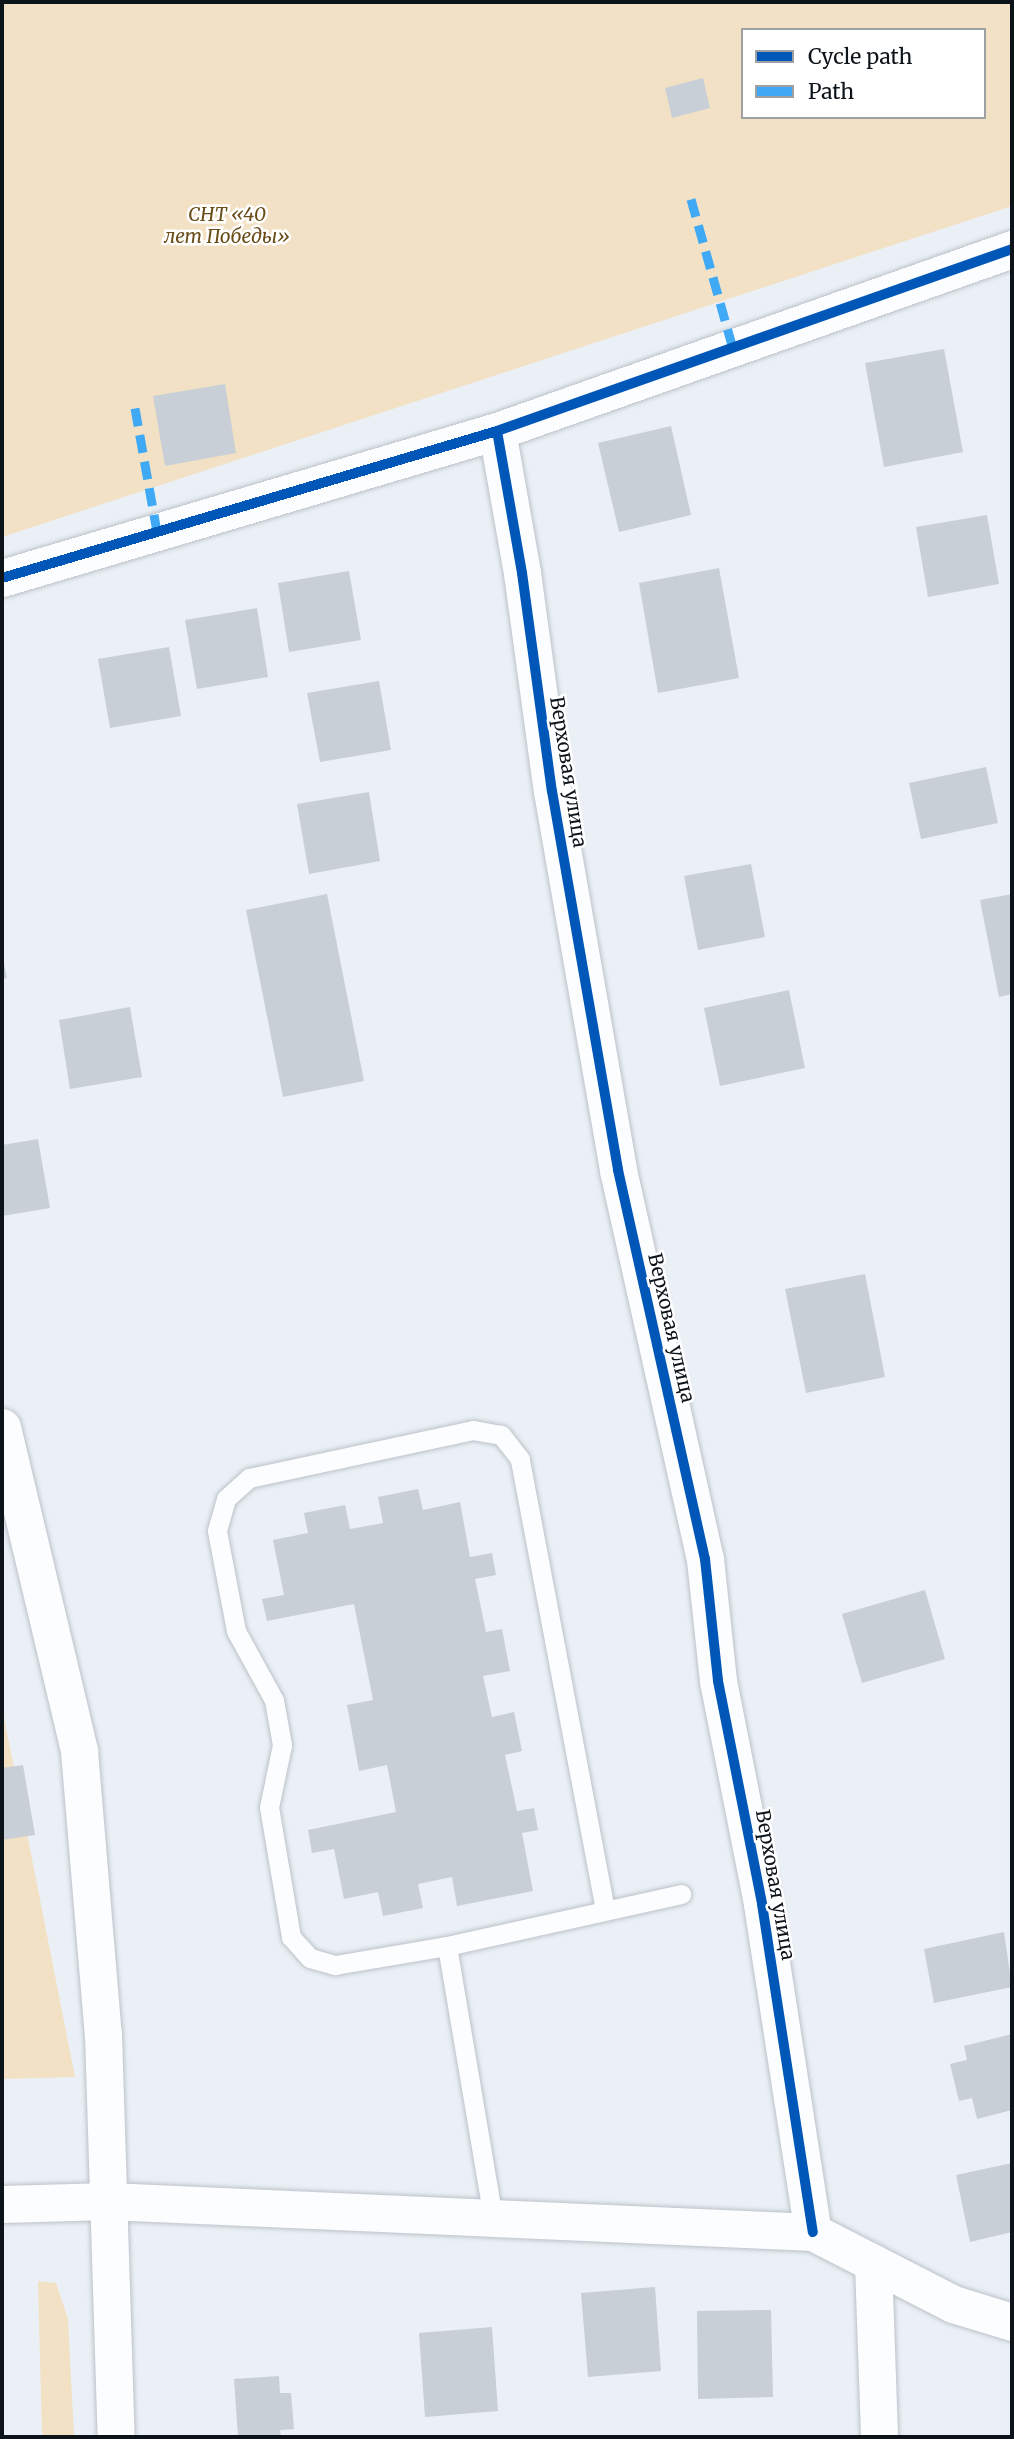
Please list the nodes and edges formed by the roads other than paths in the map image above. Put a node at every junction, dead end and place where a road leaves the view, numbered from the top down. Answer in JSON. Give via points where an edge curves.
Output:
{"nodes":[{"id":1,"x":1012,"y":249,"type":"edge"},
{"id":2,"x":497,"y":431,"type":"junction"},
{"id":3,"x":2,"y":579,"type":"edge"},
{"id":4,"x":2,"y":1427,"type":"edge"},
{"id":5,"x":681,"y":1894,"type":"dead end"},
{"id":6,"x":605,"y":1910,"type":"junction"},
{"id":7,"x":447,"y":1946,"type":"junction"},
{"id":8,"x":108,"y":2201,"type":"junction"},
{"id":9,"x":2,"y":2204,"type":"edge"},
{"id":10,"x":493,"y":2218,"type":"junction"},
{"id":11,"x":813,"y":2232,"type":"junction"},
{"id":12,"x":873,"y":2263,"type":"junction"},
{"id":13,"x":1012,"y":2322,"type":"edge"},
{"id":14,"x":116,"y":2437,"type":"edge"},
{"id":15,"x":879,"y":2437,"type":"edge"}],
"edges":[{"from":1,"to":2,"type":"street"},
{"from":2,"to":3,"type":"street"},
{"from":2,"to":11,"type":"street","name":"Верховая улица","via":[[552,791],[618,1170],[705,1559],[718,1681],[762,1905]]},
{"from":4,"to":8,"type":"street","via":[[79,1751],[103,2034]]},
{"from":5,"to":6,"type":"lane"},
{"from":6,"to":7,"type":"lane"},
{"from":6,"to":7,"type":"lane","via":[[520,1459],[501,1435],[473,1430],[249,1478],[226,1499],[218,1531],[236,1631],[274,1700],[282,1745],[269,1807],[291,1937],[310,1958],[335,1965]]},
{"from":7,"to":10,"type":"lane"},
{"from":8,"to":9,"type":"street"},
{"from":8,"to":10,"type":"street"},
{"from":8,"to":14,"type":"street"},
{"from":10,"to":11,"type":"street"},
{"from":11,"to":12,"type":"street"},
{"from":12,"to":13,"type":"street","via":[[953,2304]]},
{"from":12,"to":15,"type":"street"}]}
